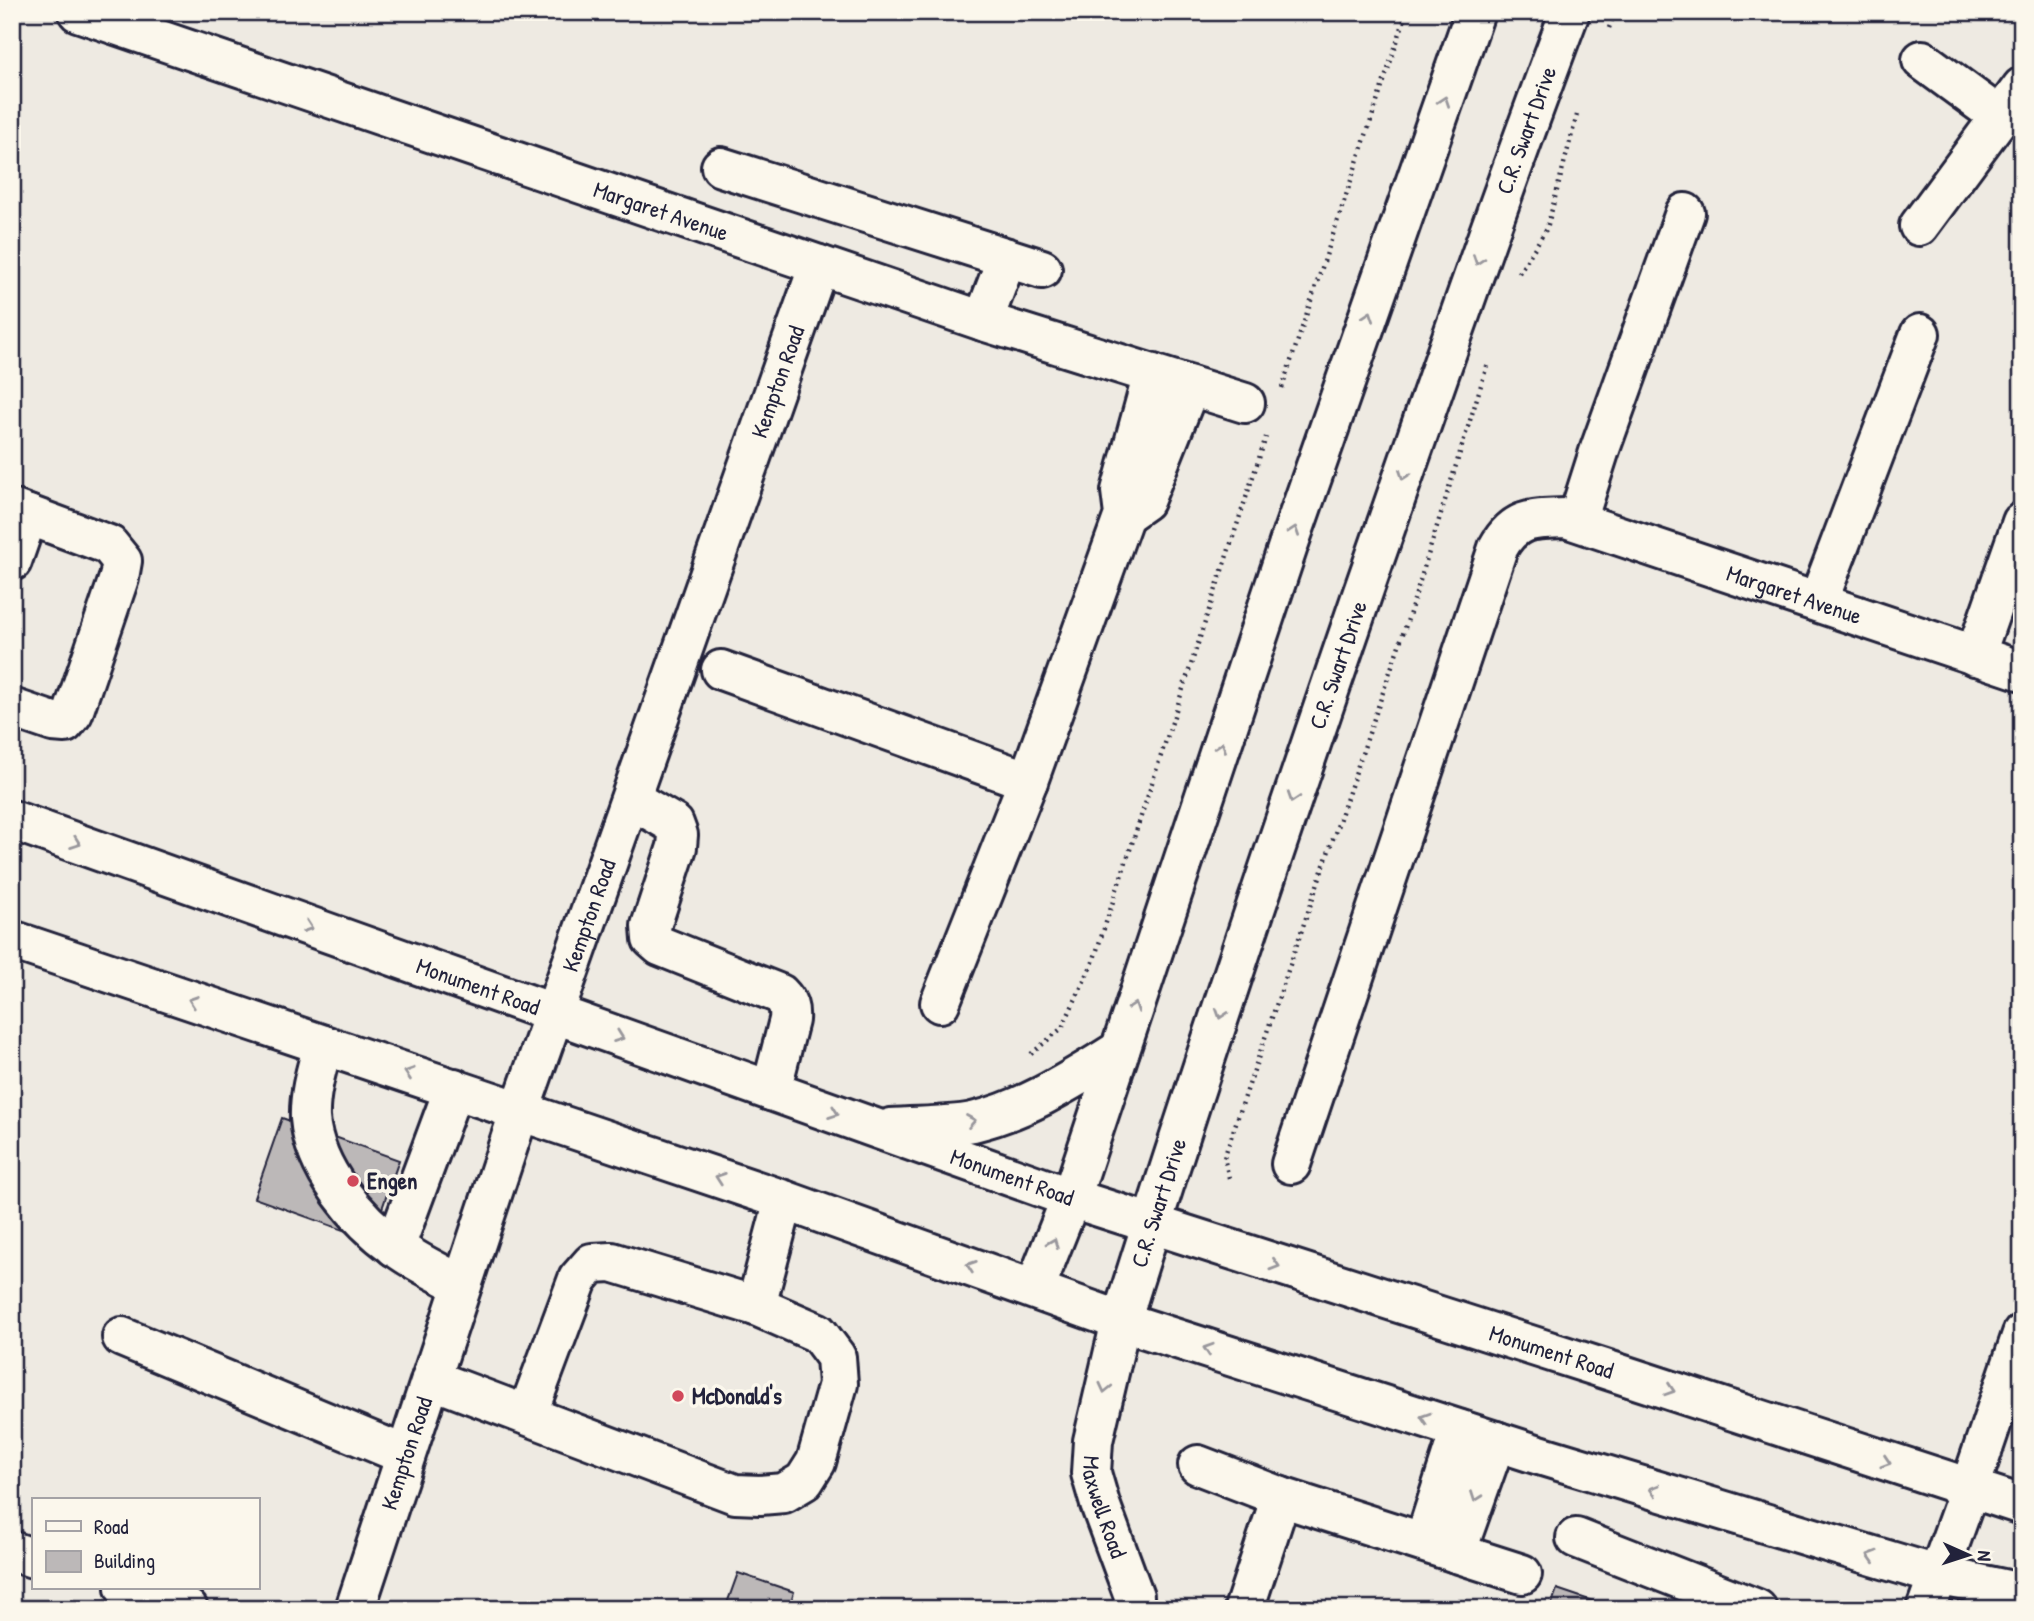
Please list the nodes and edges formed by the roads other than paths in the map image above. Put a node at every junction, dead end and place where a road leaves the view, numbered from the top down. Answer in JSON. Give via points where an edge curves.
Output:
{"nodes":[{"id":1,"x":78,"y":12,"type":"edge"},
{"id":2,"x":1475,"y":12,"type":"edge"},
{"id":3,"x":1570,"y":12,"type":"edge"},
{"id":4,"x":1922,"y":60,"type":"dead end"},
{"id":5,"x":2022,"y":87,"type":"edge"},
{"id":6,"x":2000,"y":117,"type":"junction"},
{"id":7,"x":721,"y":167,"type":"dead end"},
{"id":8,"x":1685,"y":213,"type":"dead end"},
{"id":9,"x":1919,"y":226,"type":"dead end"},
{"id":10,"x":819,"y":265,"type":"junction"},
{"id":11,"x":983,"y":321,"type":"junction"},
{"id":12,"x":1920,"y":334,"type":"dead end"},
{"id":13,"x":1153,"y":374,"type":"junction"},
{"id":14,"x":1190,"y":386,"type":"junction"},
{"id":15,"x":1263,"y":399,"type":"road end"},
{"id":16,"x":20,"y":512,"type":"edge"},
{"id":17,"x":1124,"y":515,"type":"junction"},
{"id":18,"x":1572,"y":520,"type":"junction"},
{"id":19,"x":2022,"y":522,"type":"edge"},
{"id":20,"x":12,"y":561,"type":"edge"},
{"id":21,"x":1818,"y":602,"type":"junction"},
{"id":22,"x":1975,"y":656,"type":"junction"},
{"id":23,"x":721,"y":670,"type":"dead end"},
{"id":24,"x":2022,"y":671,"type":"edge"},
{"id":25,"x":12,"y":708,"type":"edge"},
{"id":26,"x":1028,"y":781,"type":"junction"},
{"id":27,"x":631,"y":799,"type":"junction"},
{"id":28,"x":12,"y":820,"type":"edge"},
{"id":29,"x":12,"y":940,"type":"edge"},
{"id":30,"x":940,"y":1003,"type":"dead end"},
{"id":31,"x":555,"y":1014,"type":"junction"},
{"id":32,"x":323,"y":1045,"type":"junction"},
{"id":33,"x":1120,"y":1050,"type":"junction"},
{"id":34,"x":454,"y":1088,"type":"junction"},
{"id":35,"x":771,"y":1091,"type":"junction"},
{"id":36,"x":520,"y":1110,"type":"junction"},
{"id":37,"x":878,"y":1129,"type":"junction"},
{"id":38,"x":1291,"y":1164,"type":"dead end"},
{"id":39,"x":1071,"y":1198,"type":"junction"},
{"id":40,"x":785,"y":1200,"type":"junction"},
{"id":41,"x":1151,"y":1225,"type":"junction"},
{"id":42,"x":396,"y":1247,"type":"junction"},
{"id":43,"x":462,"y":1285,"type":"junction"},
{"id":44,"x":1035,"y":1289,"type":"junction"},
{"id":45,"x":755,"y":1306,"type":"junction"},
{"id":46,"x":1121,"y":1321,"type":"junction"},
{"id":47,"x":2022,"y":1334,"type":"edge"},
{"id":48,"x":122,"y":1337,"type":"dead end"},
{"id":49,"x":431,"y":1379,"type":"junction"},
{"id":50,"x":527,"y":1415,"type":"junction"},
{"id":51,"x":1460,"y":1430,"type":"junction"},
{"id":52,"x":1496,"y":1441,"type":"junction"},
{"id":53,"x":405,"y":1455,"type":"junction"},
{"id":54,"x":1198,"y":1465,"type":"dead end"},
{"id":55,"x":1969,"y":1490,"type":"junction"},
{"id":56,"x":1281,"y":1497,"type":"junction"},
{"id":57,"x":2022,"y":1506,"type":"edge"},
{"id":58,"x":1576,"y":1538,"type":"dead end"},
{"id":59,"x":1440,"y":1548,"type":"junction"},
{"id":60,"x":12,"y":1551,"type":"edge"},
{"id":61,"x":32,"y":1558,"type":"edge"},
{"id":62,"x":1522,"y":1574,"type":"dead end"},
{"id":63,"x":131,"y":1590,"type":"edge"},
{"id":64,"x":1932,"y":1592,"type":"edge"},
{"id":65,"x":2022,"y":1593,"type":"edge"},
{"id":66,"x":188,"y":1609,"type":"edge"},
{"id":67,"x":355,"y":1609,"type":"edge"},
{"id":68,"x":1133,"y":1609,"type":"edge"},
{"id":69,"x":1244,"y":1609,"type":"edge"},
{"id":70,"x":1756,"y":1609,"type":"edge"}],
"edges":[{"from":1,"to":10,"type":"main road","name":"Margaret Avenue"},
{"from":33,"to":2,"type":"main road","one_way":true,"via":[[1289,543]]},
{"from":3,"to":41,"type":"main road","name":"C.R. Swart Drive","one_way":true,"via":[[1500,195]]},
{"from":4,"to":6,"type":"main road"},
{"from":5,"to":6,"type":"main road"},
{"from":6,"to":9,"type":"main road"},
{"from":7,"to":11,"type":"main road","via":[[1025,264]]},
{"from":8,"to":18,"type":"main road"},
{"from":10,"to":11,"type":"main road","name":"Margaret Avenue"},
{"from":10,"to":27,"type":"main road","name":"Kempton Road"},
{"from":11,"to":13,"type":"main road","name":"Margaret Avenue"},
{"from":12,"to":21,"type":"main road"},
{"from":13,"to":14,"type":"main road","name":"Margaret Avenue"},
{"from":13,"to":17,"type":"main road","via":[[1121,491]]},
{"from":14,"to":15,"type":"main road","name":"Margaret Avenue"},
{"from":14,"to":17,"type":"main road","via":[[1144,500]]},
{"from":16,"to":20,"type":"main road"},
{"from":16,"to":25,"type":"main road","via":[[109,545],[121,561],[73,713],[65,723]]},
{"from":17,"to":26,"type":"main road"},
{"from":18,"to":21,"type":"main road","name":"Margaret Avenue"},
{"from":18,"to":38,"type":"main road","via":[[1534,519],[1517,525],[1498,548]]},
{"from":19,"to":22,"type":"main road"},
{"from":21,"to":22,"type":"main road","name":"Margaret Avenue"},
{"from":22,"to":24,"type":"main road","name":"Margaret Avenue"},
{"from":23,"to":26,"type":"main road"},
{"from":26,"to":30,"type":"main road"},
{"from":27,"to":31,"type":"main road","name":"Kempton Road"},
{"from":27,"to":35,"type":"main road","via":[[674,824],[678,835],[651,926],[652,939],[780,993],[787,1002],[789,1020]]},
{"from":28,"to":31,"type":"main road","name":"Monument Road","one_way":true},
{"from":32,"to":29,"type":"main road","one_way":true},
{"from":31,"to":35,"type":"main road","name":"Monument Road","one_way":true},
{"from":31,"to":36,"type":"main road","name":"Kempton Road"},
{"from":34,"to":32,"type":"main road","one_way":true},
{"from":32,"to":42,"type":"main road","via":[[312,1089],[313,1138],[342,1192]]},
{"from":37,"to":33,"type":"main road","one_way":true,"via":[[971,1122],[1015,1109]]},
{"from":33,"to":39,"type":"main road"},
{"from":34,"to":36,"type":"main road"},
{"from":34,"to":42,"type":"main road"},
{"from":35,"to":37,"type":"main road","name":"Monument Road","one_way":true},
{"from":40,"to":36,"type":"main road","one_way":true},
{"from":36,"to":43,"type":"main road","name":"Kempton Road"},
{"from":37,"to":39,"type":"main road","name":"Monument Road"},
{"from":39,"to":41,"type":"main road","name":"Monument Road"},
{"from":44,"to":39,"type":"main road","one_way":true},
{"from":44,"to":40,"type":"main road","one_way":true},
{"from":40,"to":45,"type":"main road"},
{"from":41,"to":46,"type":"main road","name":"C.R. Swart Drive"},
{"from":41,"to":55,"type":"main road","name":"Monument Road","one_way":true},
{"from":42,"to":43,"type":"main road"},
{"from":43,"to":49,"type":"main road","name":"Kempton Road"},
{"from":44,"to":46,"type":"main road"},
{"from":45,"to":50,"type":"main road","via":[[612,1262],[592,1263],[578,1279]]},
{"from":45,"to":50,"type":"main road","via":[[818,1333],[836,1357],[838,1384],[816,1462],[803,1481],[784,1493],[735,1494]]},
{"from":51,"to":46,"type":"main road","one_way":true},
{"from":46,"to":68,"type":"main road","name":"Maxwell Road","one_way":true,"via":[[1093,1441],[1091,1473],[1134,1596]]},
{"from":47,"to":55,"type":"main road"},
{"from":48,"to":53,"type":"main road"},
{"from":49,"to":50,"type":"main road"},
{"from":49,"to":53,"type":"main road","name":"Kempton Road"},
{"from":51,"to":52,"type":"main road"},
{"from":51,"to":59,"type":"main road"},
{"from":52,"to":59,"type":"main road","one_way":true},
{"from":64,"to":52,"type":"main road","one_way":true},
{"from":53,"to":67,"type":"main road","name":"Kempton Road"},
{"from":54,"to":56,"type":"main road"},
{"from":55,"to":57,"type":"main road","name":"Monument Road"},
{"from":55,"to":64,"type":"main road"},
{"from":56,"to":59,"type":"main road"},
{"from":56,"to":69,"type":"main road"},
{"from":58,"to":70,"type":"main road"},
{"from":59,"to":62,"type":"main road"},
{"from":60,"to":61,"type":"main road"},
{"from":63,"to":66,"type":"main road"},
{"from":64,"to":65,"type":"main road"}]}
